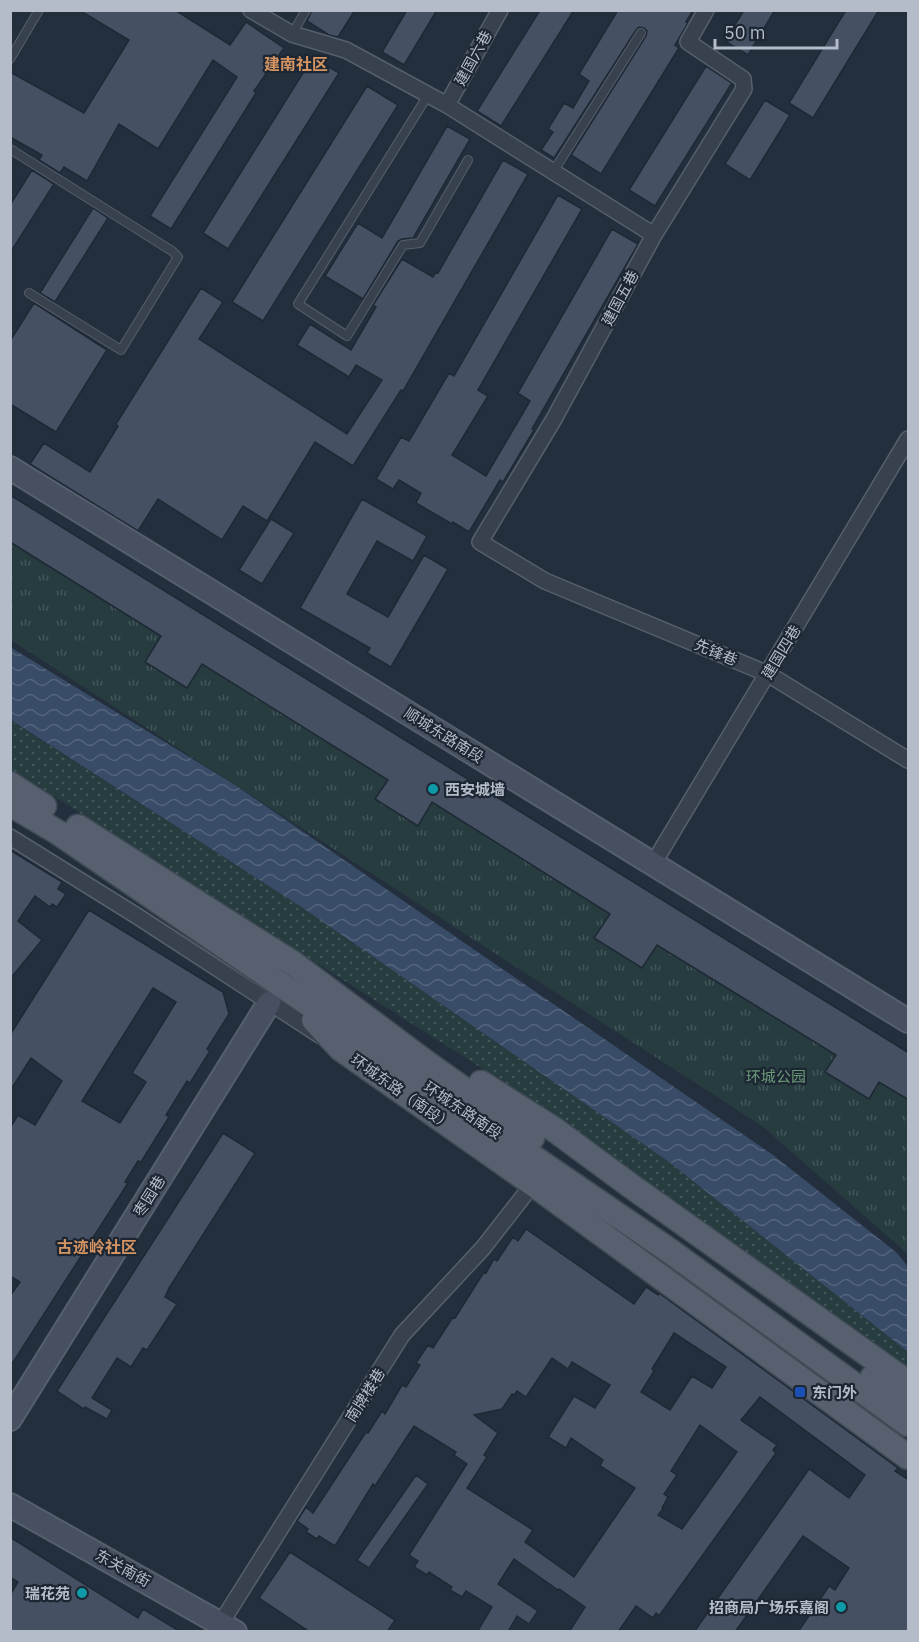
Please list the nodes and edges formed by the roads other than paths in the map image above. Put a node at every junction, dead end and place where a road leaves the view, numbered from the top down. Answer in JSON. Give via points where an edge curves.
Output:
{"nodes":[{"id":1,"x":39,"y":10,"type":"edge"},
{"id":2,"x":251,"y":10,"type":"edge"},
{"id":3,"x":306,"y":10,"type":"edge"},
{"id":4,"x":500,"y":10,"type":"edge"},
{"id":5,"x":706,"y":10,"type":"edge"},
{"id":6,"x":641,"y":33,"type":"dead end"},
{"id":7,"x":292,"y":34,"type":"junction"},
{"id":8,"x":10,"y":59,"type":"edge"},
{"id":9,"x":428,"y":95,"type":"junction"},
{"id":10,"x":447,"y":105,"type":"junction"},
{"id":11,"x":10,"y":149,"type":"edge"},
{"id":12,"x":468,"y":160,"type":"dead end"},
{"id":13,"x":553,"y":172,"type":"junction"},
{"id":14,"x":654,"y":235,"type":"junction"},
{"id":15,"x":29,"y":293,"type":"dead end"},
{"id":16,"x":909,"y":439,"type":"edge"},
{"id":17,"x":10,"y":468,"type":"edge"},
{"id":18,"x":545,"y":581,"type":"joint"},
{"id":19,"x":768,"y":674,"type":"junction"},
{"id":20,"x":909,"y":760,"type":"edge"},
{"id":21,"x":10,"y":784,"type":"edge"},
{"id":22,"x":10,"y":804,"type":"edge"},
{"id":23,"x":10,"y":837,"type":"edge"},
{"id":24,"x":653,"y":864,"type":"junction"},
{"id":25,"x":294,"y":964,"type":"junction"},
{"id":26,"x":276,"y":995,"type":"junction"},
{"id":27,"x":909,"y":1021,"type":"edge"},
{"id":28,"x":533,"y":1184,"type":"junction"},
{"id":29,"x":909,"y":1383,"type":"edge"},
{"id":30,"x":909,"y":1404,"type":"edge"},
{"id":31,"x":10,"y":1419,"type":"edge"},
{"id":32,"x":909,"y":1424,"type":"edge"},
{"id":33,"x":909,"y":1457,"type":"edge"},
{"id":34,"x":10,"y":1505,"type":"edge"},
{"id":35,"x":228,"y":1627,"type":"edge"}],
"edges":[{"from":1,"to":8,"type":"lane"},
{"from":2,"to":7,"type":"street"},
{"from":3,"to":7,"type":"lane"},
{"from":4,"to":10,"type":"street","name":"建国六巷"},
{"from":5,"to":14,"type":"street","name":"建国五巷","via":[[688,42],[736,72],[743,79],[744,89]]},
{"from":6,"to":13,"type":"lane"},
{"from":7,"to":9,"type":"street","via":[[346,50]]},
{"from":9,"to":10,"type":"street"},
{"from":9,"to":12,"type":"lane","via":[[298,304],[346,336],[403,245],[420,243]]},
{"from":10,"to":13,"type":"street"},
{"from":11,"to":15,"type":"lane","via":[[178,257],[121,350]]},
{"from":13,"to":14,"type":"street"},
{"from":14,"to":18,"type":"street","name":"建国五巷","via":[[554,420],[480,542]]},
{"from":16,"to":19,"type":"street","name":"建国四巷"},
{"from":17,"to":24,"type":"street","name":"顺城东路南段"},
{"from":18,"to":19,"type":"street","name":"先锋巷"},
{"from":19,"to":20,"type":"street","name":"先锋巷"},
{"from":19,"to":24,"type":"street","name":"建国四巷"},
{"from":21,"to":25,"type":"main road","name":"环城东路南段"},
{"from":22,"to":26,"type":"main road","name":"环城东路南段","via":[[59,833]]},
{"from":23,"to":26,"type":"street","via":[[137,916]]},
{"from":24,"to":27,"type":"street","name":"顺城东路南段"},
{"from":25,"to":29,"type":"main road","via":[[555,1130]]},
{"from":25,"to":30,"type":"main road","name":"环城东路南段","via":[[424,1061]]},
{"from":26,"to":28,"type":"main road","name":"环城东路（南段）","via":[[340,1049]]},
{"from":26,"to":31,"type":"street","name":"枣园巷"},
{"from":26,"to":32,"type":"main road","name":"环城东路南段","via":[[670,1251]]},
{"from":28,"to":33,"type":"main road","name":"环城东路（南段）"},
{"from":28,"to":35,"type":"street","name":"南牌楼巷","via":[[483,1248],[402,1335]]},
{"from":34,"to":35,"type":"street","name":"东关南街"}]}
